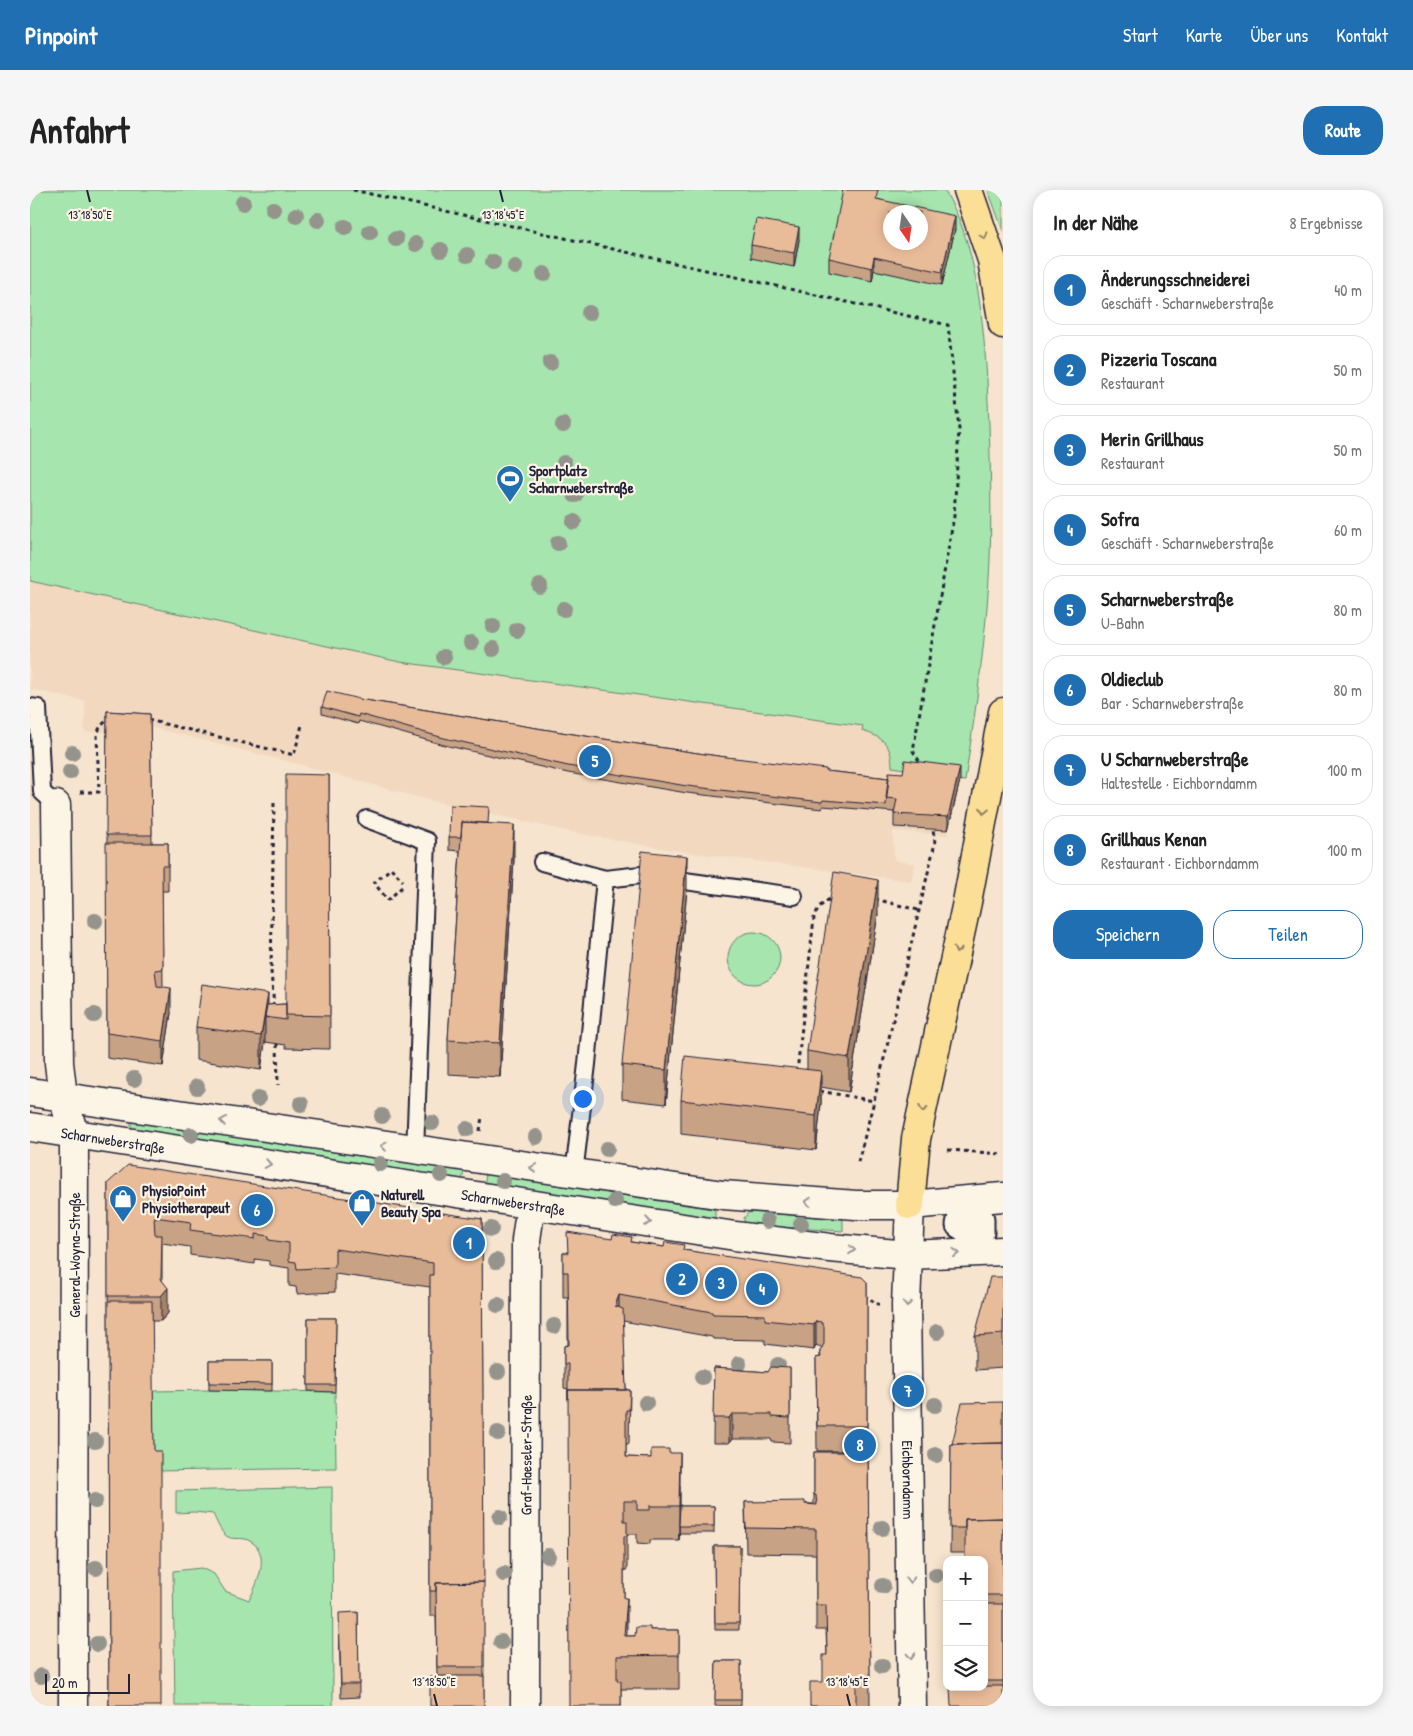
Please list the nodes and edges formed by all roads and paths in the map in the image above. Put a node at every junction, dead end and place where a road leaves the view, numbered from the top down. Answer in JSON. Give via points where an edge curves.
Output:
{"nodes":[{"id":1,"x":352,"y":190,"type":"edge"},
{"id":2,"x":968,"y":190,"type":"edge"},
{"id":3,"x":1003,"y":324,"type":"edge"},
{"id":4,"x":30,"y":707,"type":"edge"},
{"id":5,"x":1003,"y":712,"type":"edge"},
{"id":6,"x":113,"y":716,"type":"edge"},
{"id":7,"x":146,"y":720,"type":"edge"},
{"id":8,"x":302,"y":725,"type":"dead end"},
{"id":9,"x":923,"y":767,"type":"edge"},
{"id":10,"x":49,"y":799,"type":"junction"},
{"id":11,"x":274,"y":803,"type":"dead end"},
{"id":12,"x":367,"y":819,"type":"dead end"},
{"id":13,"x":933,"y":830,"type":"edge"},
{"id":14,"x":542,"y":862,"type":"dead end"},
{"id":15,"x":605,"y":879,"type":"junction"},
{"id":16,"x":405,"y":884,"type":"joint"},
{"id":17,"x":794,"y":896,"type":"dead end"},
{"id":18,"x":841,"y":896,"type":"edge"},
{"id":19,"x":867,"y":898,"type":"edge"},
{"id":20,"x":918,"y":910,"type":"junction"},
{"id":21,"x":275,"y":1010,"type":"edge"},
{"id":22,"x":277,"y":1044,"type":"edge"},
{"id":23,"x":796,"y":1081,"type":"edge"},
{"id":24,"x":278,"y":1085,"type":"dead end"},
{"id":25,"x":820,"y":1091,"type":"edge"},
{"id":26,"x":30,"y":1092,"type":"edge"},
{"id":27,"x":63,"y":1097,"type":"junction"},
{"id":28,"x":874,"y":1101,"type":"junction"},
{"id":29,"x":30,"y":1127,"type":"edge"},
{"id":30,"x":74,"y":1134,"type":"junction"},
{"id":31,"x":415,"y":1150,"type":"junction"},
{"id":32,"x":948,"y":1150,"type":"dead end"},
{"id":33,"x":1003,"y":1154,"type":"edge"},
{"id":34,"x":858,"y":1162,"type":"dead end"},
{"id":35,"x":574,"y":1174,"type":"junction"},
{"id":36,"x":1003,"y":1197,"type":"edge"},
{"id":37,"x":531,"y":1205,"type":"junction"},
{"id":38,"x":910,"y":1205,"type":"junction"},
{"id":39,"x":1003,"y":1251,"type":"edge"},
{"id":40,"x":908,"y":1255,"type":"junction"},
{"id":41,"x":861,"y":1296,"type":"edge"},
{"id":42,"x":883,"y":1304,"type":"dead end"},
{"id":43,"x":73,"y":1706,"type":"edge"},
{"id":44,"x":525,"y":1706,"type":"edge"},
{"id":45,"x":912,"y":1706,"type":"edge"}],
"edges":[{"from":1,"to":9,"type":"path","via":[[948,325],[959,429],[958,448],[954,516],[913,751]]},
{"from":2,"to":3,"type":"highway","one_way":true,"via":[[992,260]]},
{"from":4,"to":10,"type":"lane","via":[[38,708]]},
{"from":5,"to":38,"type":"highway","one_way":true,"via":[[967,902],[916,1139]]},
{"from":6,"to":10,"type":"path","via":[[100,727],[97,735],[99,792]]},
{"from":7,"to":8,"type":"path","via":[[294,756]]},
{"from":10,"to":27,"type":"main road","name":"General-Woyna-Straße"},
{"from":11,"to":21,"type":"path","via":[[271,971]]},
{"from":12,"to":31,"type":"lane","via":[[428,840]]},
{"from":13,"to":20,"type":"path","via":[[935,843]]},
{"from":14,"to":15,"type":"lane"},
{"from":15,"to":17,"type":"lane","via":[[641,875]]},
{"from":15,"to":35,"type":"lane"},
{"from":16,"to":16,"type":"path","via":[[388,900],[374,883],[391,868]]},
{"from":18,"to":23,"type":"path","via":[[832,897],[819,907],[814,918]]},
{"from":19,"to":20,"type":"path"},
{"from":20,"to":28,"type":"path"},
{"from":22,"to":24,"type":"path"},
{"from":25,"to":28,"type":"path"},
{"from":26,"to":27,"type":"main road"},
{"from":27,"to":30,"type":"main road","name":"General-Woyna-Straße"},
{"from":31,"to":27,"type":"main road","one_way":true},
{"from":28,"to":34,"type":"path"},
{"from":29,"to":30,"type":"main road","name":"Scharnweberstraße"},
{"from":30,"to":37,"type":"main road","name":"Scharnweberstraße","one_way":true},
{"from":30,"to":43,"type":"main road","name":"General-Woyna-Straße"},
{"from":35,"to":31,"type":"main road","one_way":true},
{"from":32,"to":33,"type":"path"},
{"from":38,"to":35,"type":"main road","one_way":true,"via":[[756,1199]]},
{"from":36,"to":38,"type":"main road"},
{"from":37,"to":40,"type":"main road","name":"Scharnweberstraße","one_way":true,"via":[[735,1236]]},
{"from":37,"to":44,"type":"main road","name":"Graf-Haeseler-Straße","via":[[526,1240]]},
{"from":38,"to":40,"type":"main road"},
{"from":40,"to":39,"type":"main road","name":"Scharnweberstraße","one_way":true},
{"from":40,"to":45,"type":"main road","name":"Eichborndamm","one_way":true},
{"from":41,"to":42,"type":"path","via":[[869,1297],[875,1304]]}]}
